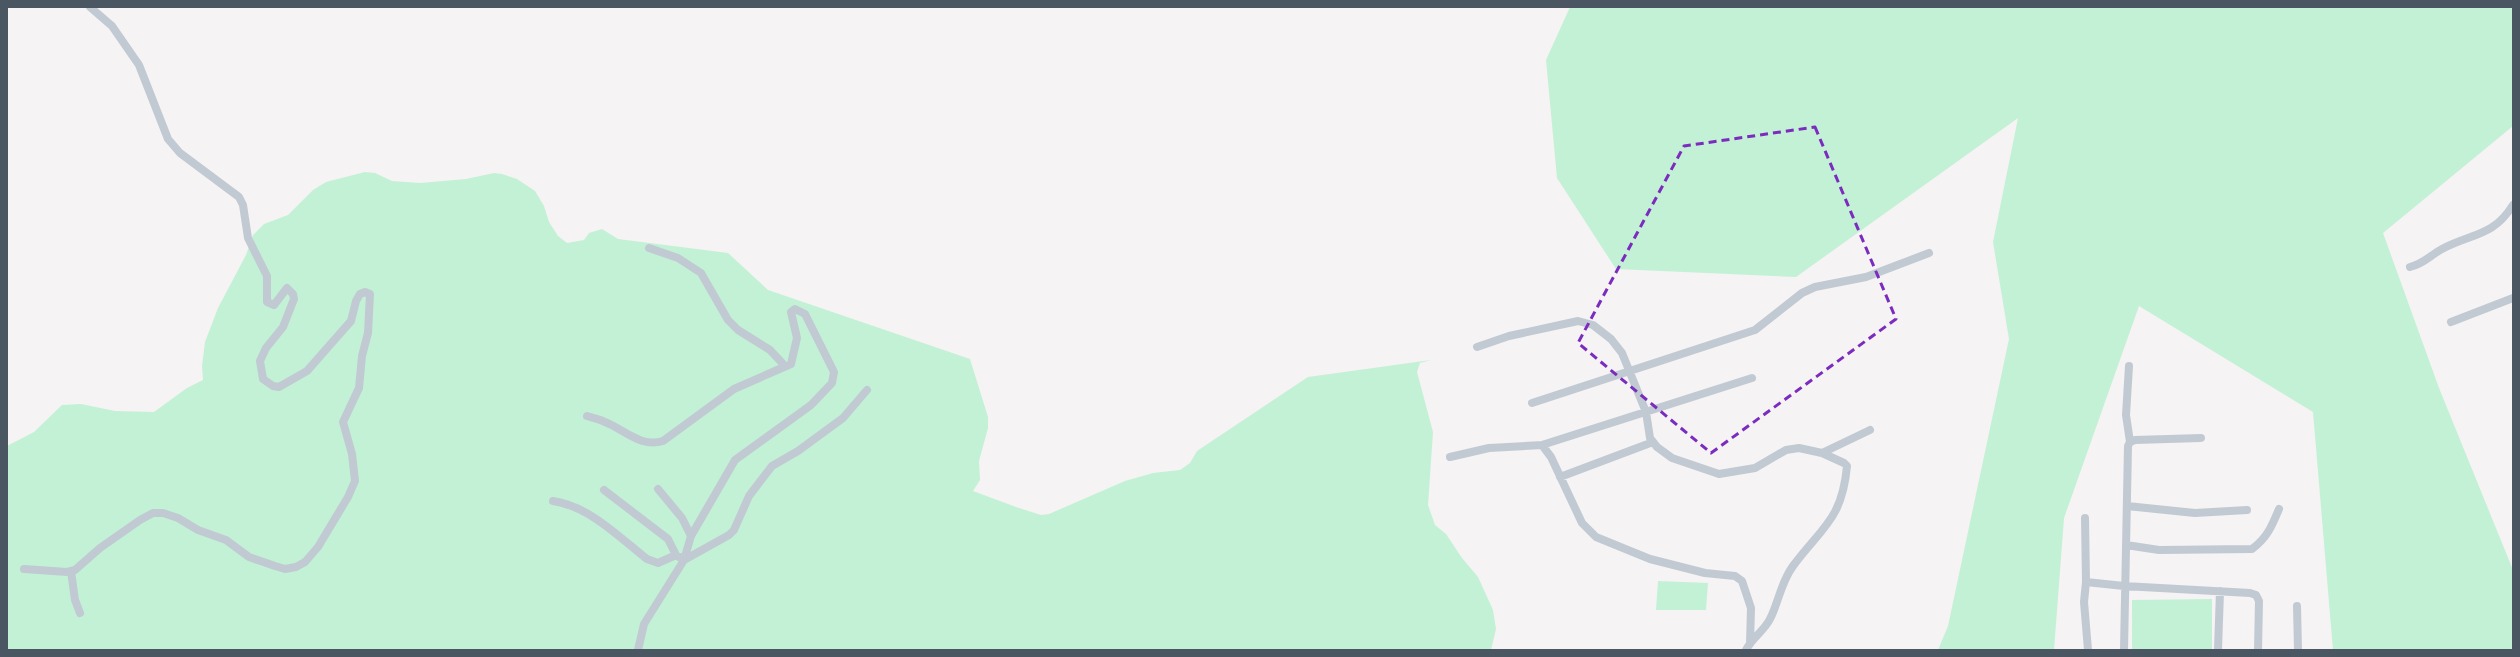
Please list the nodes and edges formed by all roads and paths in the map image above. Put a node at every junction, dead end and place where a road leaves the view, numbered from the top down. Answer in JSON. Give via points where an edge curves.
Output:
{"nodes":[{"id":1,"x":90,"y":7,"type":"edge"},
{"id":2,"x":2513,"y":205,"type":"edge"},
{"id":3,"x":649,"y":248,"type":"dead end"},
{"id":4,"x":1929,"y":254,"type":"dead end"},
{"id":5,"x":2410,"y":267,"type":"dead end"},
{"id":6,"x":2513,"y":298,"type":"edge"},
{"id":7,"x":2451,"y":322,"type":"dead end"},
{"id":8,"x":1477,"y":346,"type":"dead end"},
{"id":9,"x":785,"y":366,"type":"junction"},
{"id":10,"x":2129,"y":366,"type":"dead end"},
{"id":11,"x":1629,"y":369,"type":"junction"},
{"id":12,"x":1752,"y":378,"type":"dead end"},
{"id":13,"x":867,"y":390,"type":"dead end"},
{"id":14,"x":1532,"y":403,"type":"dead end"},
{"id":15,"x":1646,"y":412,"type":"junction"},
{"id":16,"x":587,"y":416,"type":"dead end"},
{"id":17,"x":1870,"y":430,"type":"dead end"},
{"id":18,"x":2201,"y":438,"type":"dead end"},
{"id":19,"x":1653,"y":442,"type":"junction"},
{"id":20,"x":2130,"y":442,"type":"junction"},
{"id":21,"x":1542,"y":445,"type":"junction"},
{"id":22,"x":1822,"y":453,"type":"junction"},
{"id":23,"x":1450,"y":457,"type":"dead end"},
{"id":24,"x":1560,"y":477,"type":"junction"},
{"id":25,"x":658,"y":489,"type":"dead end"},
{"id":26,"x":604,"y":490,"type":"dead end"},
{"id":27,"x":553,"y":502,"type":"dead end"},
{"id":28,"x":2128,"y":506,"type":"junction"},
{"id":29,"x":2279,"y":509,"type":"dead end"},
{"id":30,"x":2247,"y":510,"type":"dead end"},
{"id":31,"x":2085,"y":518,"type":"dead end"},
{"id":32,"x":691,"y":536,"type":"junction"},
{"id":33,"x":2126,"y":545,"type":"junction"},
{"id":34,"x":676,"y":555,"type":"junction"},
{"id":35,"x":684,"y":560,"type":"junction"},
{"id":36,"x":24,"y":569,"type":"dead end"},
{"id":37,"x":71,"y":571,"type":"junction"},
{"id":38,"x":2086,"y":582,"type":"junction"},
{"id":39,"x":2124,"y":586,"type":"junction"},
{"id":40,"x":2220,"y":591,"type":"junction"},
{"id":41,"x":2297,"y":606,"type":"dead end"},
{"id":42,"x":80,"y":613,"type":"dead end"},
{"id":43,"x":1748,"y":646,"type":"edge"},
{"id":44,"x":638,"y":650,"type":"edge"},
{"id":45,"x":2088,"y":650,"type":"edge"},
{"id":46,"x":2124,"y":650,"type":"edge"},
{"id":47,"x":2218,"y":650,"type":"edge"},
{"id":48,"x":2258,"y":650,"type":"edge"},
{"id":49,"x":2298,"y":650,"type":"edge"}],
"edges":[{"from":1,"to":37,"type":"street","via":[[112,26],[138,65],[168,139],[180,153],[239,198],[243,205],[248,238],[267,276],[267,302],[274,305],[287,288],[293,294],[294,299],[284,327],[266,348],[260,361],[263,379],[279,387],[307,371],[351,321],[360,294],[370,294],[371,301],[359,388],[343,422],[352,454],[355,481],[348,498],[326,530],[318,547],[305,562],[285,569],[275,566],[249,556],[226,540],[198,530],[178,518],[153,513],[100,548],[81,567]]},
{"from":2,"to":5,"type":"street","via":[[2507,216],[2493,228],[2441,249],[2422,264]]},
{"from":3,"to":9,"type":"street","via":[[678,258],[701,273],[714,291],[728,320],[738,330],[765,346]]},
{"from":4,"to":11,"type":"street","via":[[1866,277],[1815,287],[1802,293],[1755,330]]},
{"from":6,"to":7,"type":"street"},
{"from":8,"to":11,"type":"street","via":[[1509,336],[1578,322],[1593,325],[1611,339],[1622,353]]},
{"from":9,"to":16,"type":"street","via":[[734,389],[663,441],[653,444]]},
{"from":9,"to":32,"type":"street","via":[[791,364],[797,338],[790,312],[798,309],[805,314],[829,359],[834,378],[811,405],[735,460]]},
{"from":10,"to":20,"type":"street","via":[[2126,415]]},
{"from":11,"to":14,"type":"street"},
{"from":11,"to":15,"type":"street"},
{"from":12,"to":15,"type":"street"},
{"from":13,"to":35,"type":"street","via":[[843,418],[798,451],[772,466],[749,496],[734,530],[729,535]]},
{"from":15,"to":19,"type":"street","via":[[1650,438]]},
{"from":15,"to":21,"type":"street"},
{"from":17,"to":22,"type":"street"},
{"from":18,"to":20,"type":"street"},
{"from":19,"to":22,"type":"street","via":[[1672,458],[1719,474],[1755,468],[1786,450],[1798,448]]},
{"from":19,"to":24,"type":"street"},
{"from":20,"to":28,"type":"street"},
{"from":21,"to":23,"type":"street","via":[[1489,448]]},
{"from":21,"to":24,"type":"street"},
{"from":22,"to":43,"type":"street","via":[[1836,458],[1847,466],[1844,489],[1838,507],[1825,529],[1792,566],[1779,591],[1770,620]]},
{"from":24,"to":43,"type":"street","via":[[1582,523],[1596,537],[1650,559],[1705,573],[1736,576],[1742,581],[1751,608]]},
{"from":25,"to":32,"type":"street","via":[[682,518]]},
{"from":26,"to":34,"type":"street","via":[[665,536],[673,545]]},
{"from":27,"to":34,"type":"street","via":[[570,503],[586,512],[647,559],[658,563]]},
{"from":28,"to":30,"type":"street","via":[[2195,513]]},
{"from":28,"to":33,"type":"street"},
{"from":29,"to":33,"type":"street","via":[[2271,530],[2264,540],[2252,549],[2158,550]]},
{"from":31,"to":38,"type":"street"},
{"from":32,"to":35,"type":"street"},
{"from":33,"to":39,"type":"street"},
{"from":34,"to":35,"type":"street"},
{"from":35,"to":44,"type":"street","via":[[644,624]]},
{"from":36,"to":37,"type":"street"},
{"from":37,"to":42,"type":"street","via":[[75,600]]},
{"from":38,"to":39,"type":"street"},
{"from":38,"to":45,"type":"street","via":[[2084,602]]},
{"from":39,"to":40,"type":"street"},
{"from":39,"to":46,"type":"street"},
{"from":40,"to":47,"type":"street"},
{"from":40,"to":48,"type":"street","via":[[2256,595],[2259,601]]},
{"from":41,"to":49,"type":"street"}]}
